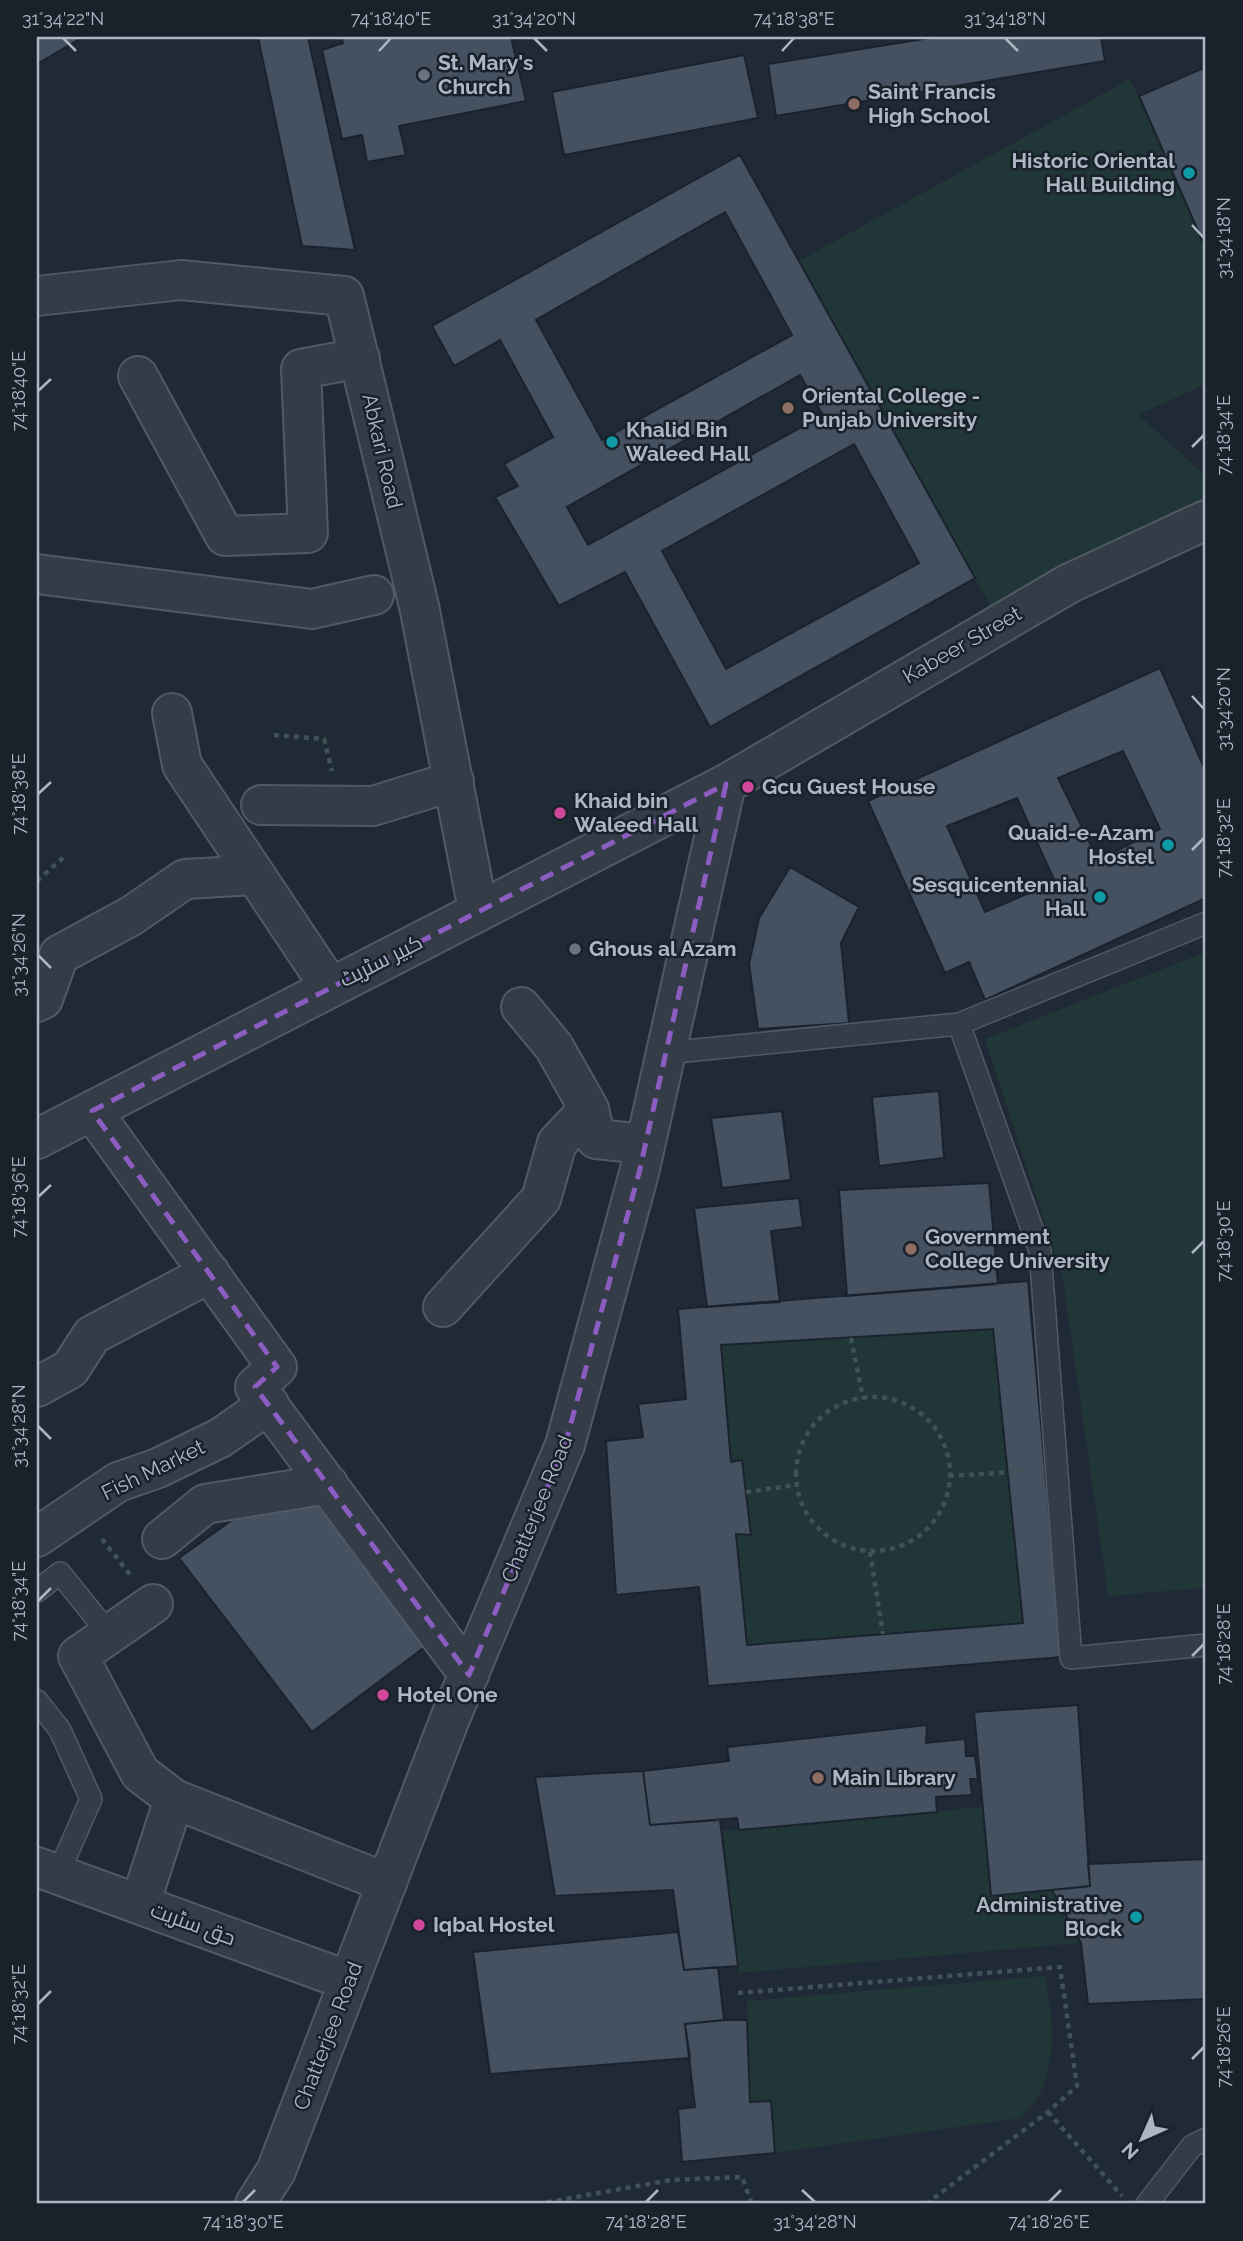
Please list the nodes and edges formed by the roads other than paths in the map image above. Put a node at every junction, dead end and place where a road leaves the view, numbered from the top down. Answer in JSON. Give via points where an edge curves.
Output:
{"nodes":[{"id":1,"x":37,"y":296,"type":"edge"},
{"id":2,"x":360,"y":358,"type":"junction"},
{"id":3,"x":138,"y":376,"type":"dead end"},
{"id":4,"x":1206,"y":520,"type":"edge"},
{"id":5,"x":37,"y":575,"type":"edge"},
{"id":6,"x":374,"y":595,"type":"dead end"},
{"id":7,"x":172,"y":713,"type":"dead end"},
{"id":8,"x":454,"y":782,"type":"junction"},
{"id":9,"x":726,"y":784,"type":"junction"},
{"id":10,"x":261,"y":805,"type":"dead end"},
{"id":11,"x":255,"y":875,"type":"junction"},
{"id":12,"x":478,"y":910,"type":"junction"},
{"id":13,"x":1206,"y":923,"type":"edge"},
{"id":14,"x":330,"y":987,"type":"junction"},
{"id":15,"x":37,"y":1002,"type":"edge"},
{"id":16,"x":522,"y":1007,"type":"dead end"},
{"id":17,"x":959,"y":1024,"type":"junction"},
{"id":18,"x":665,"y":1053,"type":"junction"},
{"id":19,"x":589,"y":1109,"type":"junction"},
{"id":20,"x":92,"y":1111,"type":"junction"},
{"id":21,"x":37,"y":1139,"type":"edge"},
{"id":22,"x":645,"y":1144,"type":"junction"},
{"id":23,"x":209,"y":1273,"type":"junction"},
{"id":24,"x":443,"y":1307,"type":"dead end"},
{"id":25,"x":37,"y":1387,"type":"edge"},
{"id":26,"x":269,"y":1404,"type":"junction"},
{"id":27,"x":328,"y":1484,"type":"junction"},
{"id":28,"x":37,"y":1537,"type":"edge"},
{"id":29,"x":162,"y":1539,"type":"dead end"},
{"id":30,"x":37,"y":1591,"type":"edge"},
{"id":31,"x":153,"y":1604,"type":"road end"},
{"id":32,"x":109,"y":1634,"type":"junction"},
{"id":33,"x":1206,"y":1645,"type":"edge"},
{"id":34,"x":469,"y":1675,"type":"junction"},
{"id":35,"x":37,"y":1701,"type":"edge"},
{"id":36,"x":174,"y":1799,"type":"junction"},
{"id":37,"x":47,"y":1870,"type":"edge"},
{"id":38,"x":387,"y":1883,"type":"junction"},
{"id":39,"x":140,"y":1904,"type":"junction"},
{"id":40,"x":349,"y":1981,"type":"junction"},
{"id":41,"x":1206,"y":2139,"type":"edge"},
{"id":42,"x":255,"y":2204,"type":"edge"},
{"id":43,"x":1147,"y":2204,"type":"edge"}],
"edges":[{"from":1,"to":2,"type":"street","name":"Abkari Road","via":[[181,280],[344,296]]},
{"from":2,"to":3,"type":"street","via":[[301,369],[308,533],[225,536]]},
{"from":2,"to":8,"type":"street","name":"Abkari Road","via":[[419,606]]},
{"from":4,"to":9,"type":"street","name":"Kabeer Street","via":[[1070,583]]},
{"from":5,"to":6,"type":"street","via":[[312,609]]},
{"from":7,"to":11,"type":"street","via":[[182,765]]},
{"from":8,"to":10,"type":"street","via":[[373,806]]},
{"from":8,"to":12,"type":"street","name":"Abkari Road"},
{"from":9,"to":12,"type":"street","name":"کبیر سٹریٹ"},
{"from":9,"to":18,"type":"street","name":"Chatterjee Road"},
{"from":11,"to":14,"type":"street"},
{"from":11,"to":15,"type":"street","via":[[185,879],[131,916],[59,955],[44,999]]},
{"from":12,"to":14,"type":"street","name":"کبیر سٹریٹ"},
{"from":13,"to":17,"type":"lane"},
{"from":14,"to":20,"type":"street","name":"کبیر سٹریٹ"},
{"from":16,"to":19,"type":"street","via":[[554,1047]]},
{"from":17,"to":18,"type":"lane"},
{"from":17,"to":33,"type":"lane","via":[[1040,1251],[1071,1658]]},
{"from":18,"to":22,"type":"street","name":"Chatterjee Road"},
{"from":19,"to":22,"type":"street","via":[[596,1139]]},
{"from":19,"to":24,"type":"street","via":[[557,1143],[541,1199]]},
{"from":20,"to":21,"type":"street","name":"کبیر سٹریٹ"},
{"from":20,"to":23,"type":"street"},
{"from":22,"to":34,"type":"street","name":"Chatterjee Road","via":[[565,1445]]},
{"from":23,"to":25,"type":"street","via":[[92,1335],[70,1369]]},
{"from":23,"to":26,"type":"street","via":[[277,1367],[256,1387]]},
{"from":26,"to":27,"type":"street"},
{"from":26,"to":28,"type":"street","name":"Fish Market","via":[[220,1438],[118,1482]]},
{"from":27,"to":29,"type":"street","via":[[205,1504]]},
{"from":27,"to":34,"type":"street"},
{"from":30,"to":32,"type":"lane","via":[[60,1573]]},
{"from":31,"to":32,"type":"street"},
{"from":32,"to":36,"type":"street","via":[[78,1656],[140,1773]]},
{"from":34,"to":38,"type":"street","name":"Chatterjee Road"},
{"from":35,"to":37,"type":"lane","via":[[60,1730],[91,1800]]},
{"from":36,"to":38,"type":"street"},
{"from":36,"to":39,"type":"street"},
{"from":37,"to":39,"type":"street","name":"حق سٹریت"},
{"from":38,"to":40,"type":"street","name":"Chatterjee Road"},
{"from":39,"to":40,"type":"street","name":"حق سٹریت"},
{"from":40,"to":42,"type":"street","name":"Chatterjee Road","via":[[276,2171]]},
{"from":41,"to":43,"type":"lane","via":[[1192,2147]]}]}
